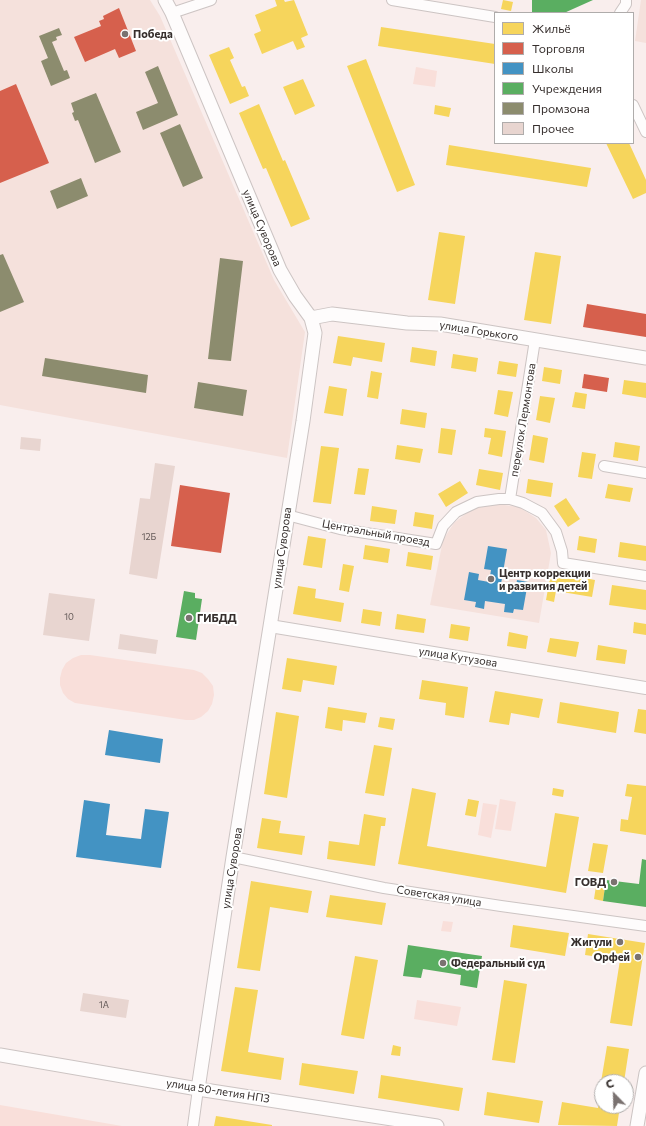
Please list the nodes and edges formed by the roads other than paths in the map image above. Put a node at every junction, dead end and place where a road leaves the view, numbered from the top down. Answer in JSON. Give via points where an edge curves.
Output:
{"nodes":[{"id":1,"x":165,"y":0,"type":"edge"},
{"id":2,"x":212,"y":0,"type":"edge"},
{"id":3,"x":392,"y":0,"type":"edge"},
{"id":4,"x":626,"y":0,"type":"edge"},
{"id":5,"x":621,"y":12,"type":"edge"},
{"id":6,"x":172,"y":13,"type":"junction"},
{"id":7,"x":494,"y":17,"type":"edge"},
{"id":8,"x":634,"y":107,"type":"edge"},
{"id":9,"x":646,"y":132,"type":"edge"},
{"id":10,"x":311,"y":318,"type":"junction"},
{"id":11,"x":535,"y":340,"type":"junction"},
{"id":12,"x":646,"y":358,"type":"edge"},
{"id":13,"x":604,"y":466,"type":"dead end"},
{"id":14,"x":646,"y":473,"type":"edge"},
{"id":15,"x":510,"y":499,"type":"junction"},
{"id":16,"x":287,"y":515,"type":"junction"},
{"id":17,"x":646,"y":576,"type":"edge"},
{"id":18,"x":270,"y":626,"type":"junction"},
{"id":19,"x":646,"y":688,"type":"edge"},
{"id":20,"x":233,"y":857,"type":"junction"},
{"id":21,"x":646,"y":926,"type":"edge"},
{"id":22,"x":0,"y":1055,"type":"edge"},
{"id":23,"x":646,"y":1073,"type":"edge"},
{"id":24,"x":198,"y":1089,"type":"junction"},
{"id":25,"x":193,"y":1126,"type":"edge"},
{"id":26,"x":436,"y":1126,"type":"edge"},
{"id":27,"x":637,"y":1126,"type":"edge"}],
"edges":[{"from":1,"to":6,"type":"main road","name":"улица Суворова"},
{"from":2,"to":6,"type":"street"},
{"from":3,"to":7,"type":"street"},
{"from":4,"to":5,"type":"street"},
{"from":6,"to":10,"type":"main road","name":"улица Суворова","via":[[280,270]]},
{"from":8,"to":9,"type":"street"},
{"from":10,"to":11,"type":"main road","name":"улица Горького","via":[[332,314],[407,323],[440,324]]},
{"from":10,"to":16,"type":"main road","name":"улица Суворова","via":[[313,345]]},
{"from":11,"to":12,"type":"main road","name":"улица Горького"},
{"from":11,"to":15,"type":"street","name":"переулок Лермонтова"},
{"from":13,"to":14,"type":"street"},
{"from":15,"to":16,"type":"street","name":"Центральный проезд","via":[[477,502],[456,512],[444,526],[436,544],[340,529]]},
{"from":15,"to":17,"type":"street","name":"Центральный проезд","via":[[542,513],[556,532],[563,563]]},
{"from":16,"to":18,"type":"main road","name":"улица Суворова"},
{"from":18,"to":19,"type":"street","name":"улица Кутузова"},
{"from":18,"to":20,"type":"main road","name":"улица Суворова"},
{"from":20,"to":21,"type":"street","name":"Советская улица","via":[[384,888]]},
{"from":20,"to":24,"type":"main road","name":"улица Суворова"},
{"from":22,"to":24,"type":"main road","name":"улица 50-летия НПЗ"},
{"from":23,"to":27,"type":"main road"},
{"from":24,"to":25,"type":"street","name":"улица Суворова"},
{"from":24,"to":26,"type":"main road","name":"улица 50-летия НПЗ"}]}
